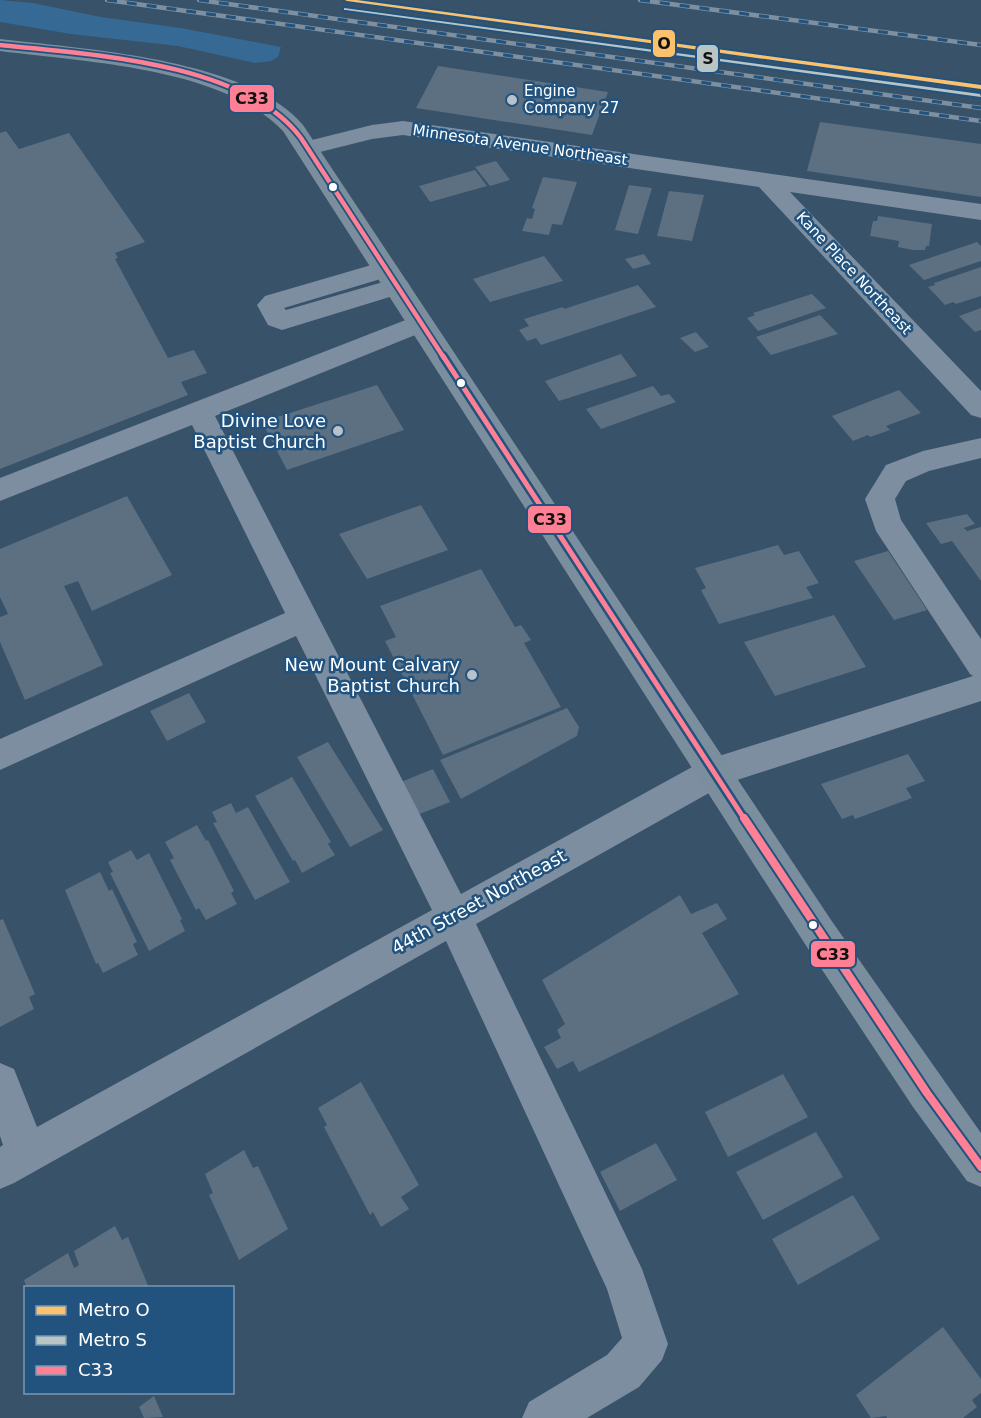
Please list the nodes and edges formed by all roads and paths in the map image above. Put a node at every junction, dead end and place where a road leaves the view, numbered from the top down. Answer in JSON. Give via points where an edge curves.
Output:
{"nodes":[{"id":1,"x":0,"y":45,"type":"edge"},
{"id":2,"x":308,"y":148,"type":"junction"},
{"id":3,"x":766,"y":181,"type":"junction"},
{"id":4,"x":981,"y":212,"type":"edge"},
{"id":5,"x":421,"y":323,"type":"junction"},
{"id":6,"x":981,"y":408,"type":"edge"},
{"id":7,"x":199,"y":411,"type":"junction"},
{"id":8,"x":981,"y":448,"type":"edge"},
{"id":9,"x":0,"y":490,"type":"edge"},
{"id":10,"x":304,"y":618,"type":"junction"},
{"id":11,"x":981,"y":664,"type":"edge"},
{"id":12,"x":981,"y":687,"type":"edge"},
{"id":13,"x":0,"y":755,"type":"edge"},
{"id":14,"x":715,"y":772,"type":"junction"},
{"id":15,"x":454,"y":917,"type":"junction"},
{"id":16,"x":0,"y":1083,"type":"edge"},
{"id":17,"x":14,"y":1162,"type":"edge"},
{"id":18,"x":981,"y":1167,"type":"edge"},
{"id":19,"x":544,"y":1418,"type":"edge"}],
"edges":[{"from":1,"to":2,"type":"main road","via":[[182,71],[236,88],[287,121]]},
{"from":2,"to":3,"type":"street","name":"Minnesota Avenue Northeast","via":[[403,128]]},
{"from":2,"to":5,"type":"main road"},
{"from":3,"to":4,"type":"street"},
{"from":3,"to":6,"type":"street","name":"Kane Place Northeast"},
{"from":5,"to":7,"type":"street"},
{"from":5,"to":14,"type":"main road"},
{"from":7,"to":9,"type":"street"},
{"from":7,"to":10,"type":"street"},
{"from":8,"to":11,"type":"street","via":[[896,472],[880,499],[887,523]]},
{"from":10,"to":13,"type":"street"},
{"from":10,"to":15,"type":"street"},
{"from":12,"to":14,"type":"street","name":"44th Street Northeast"},
{"from":14,"to":15,"type":"street","name":"44th Street Northeast"},
{"from":14,"to":18,"type":"main road","via":[[888,1037]]},
{"from":15,"to":17,"type":"street","name":"44th Street Northeast"},
{"from":15,"to":19,"type":"street","via":[[627,1284],[646,1344],[623,1371]]},
{"from":16,"to":17,"type":"street"}]}
